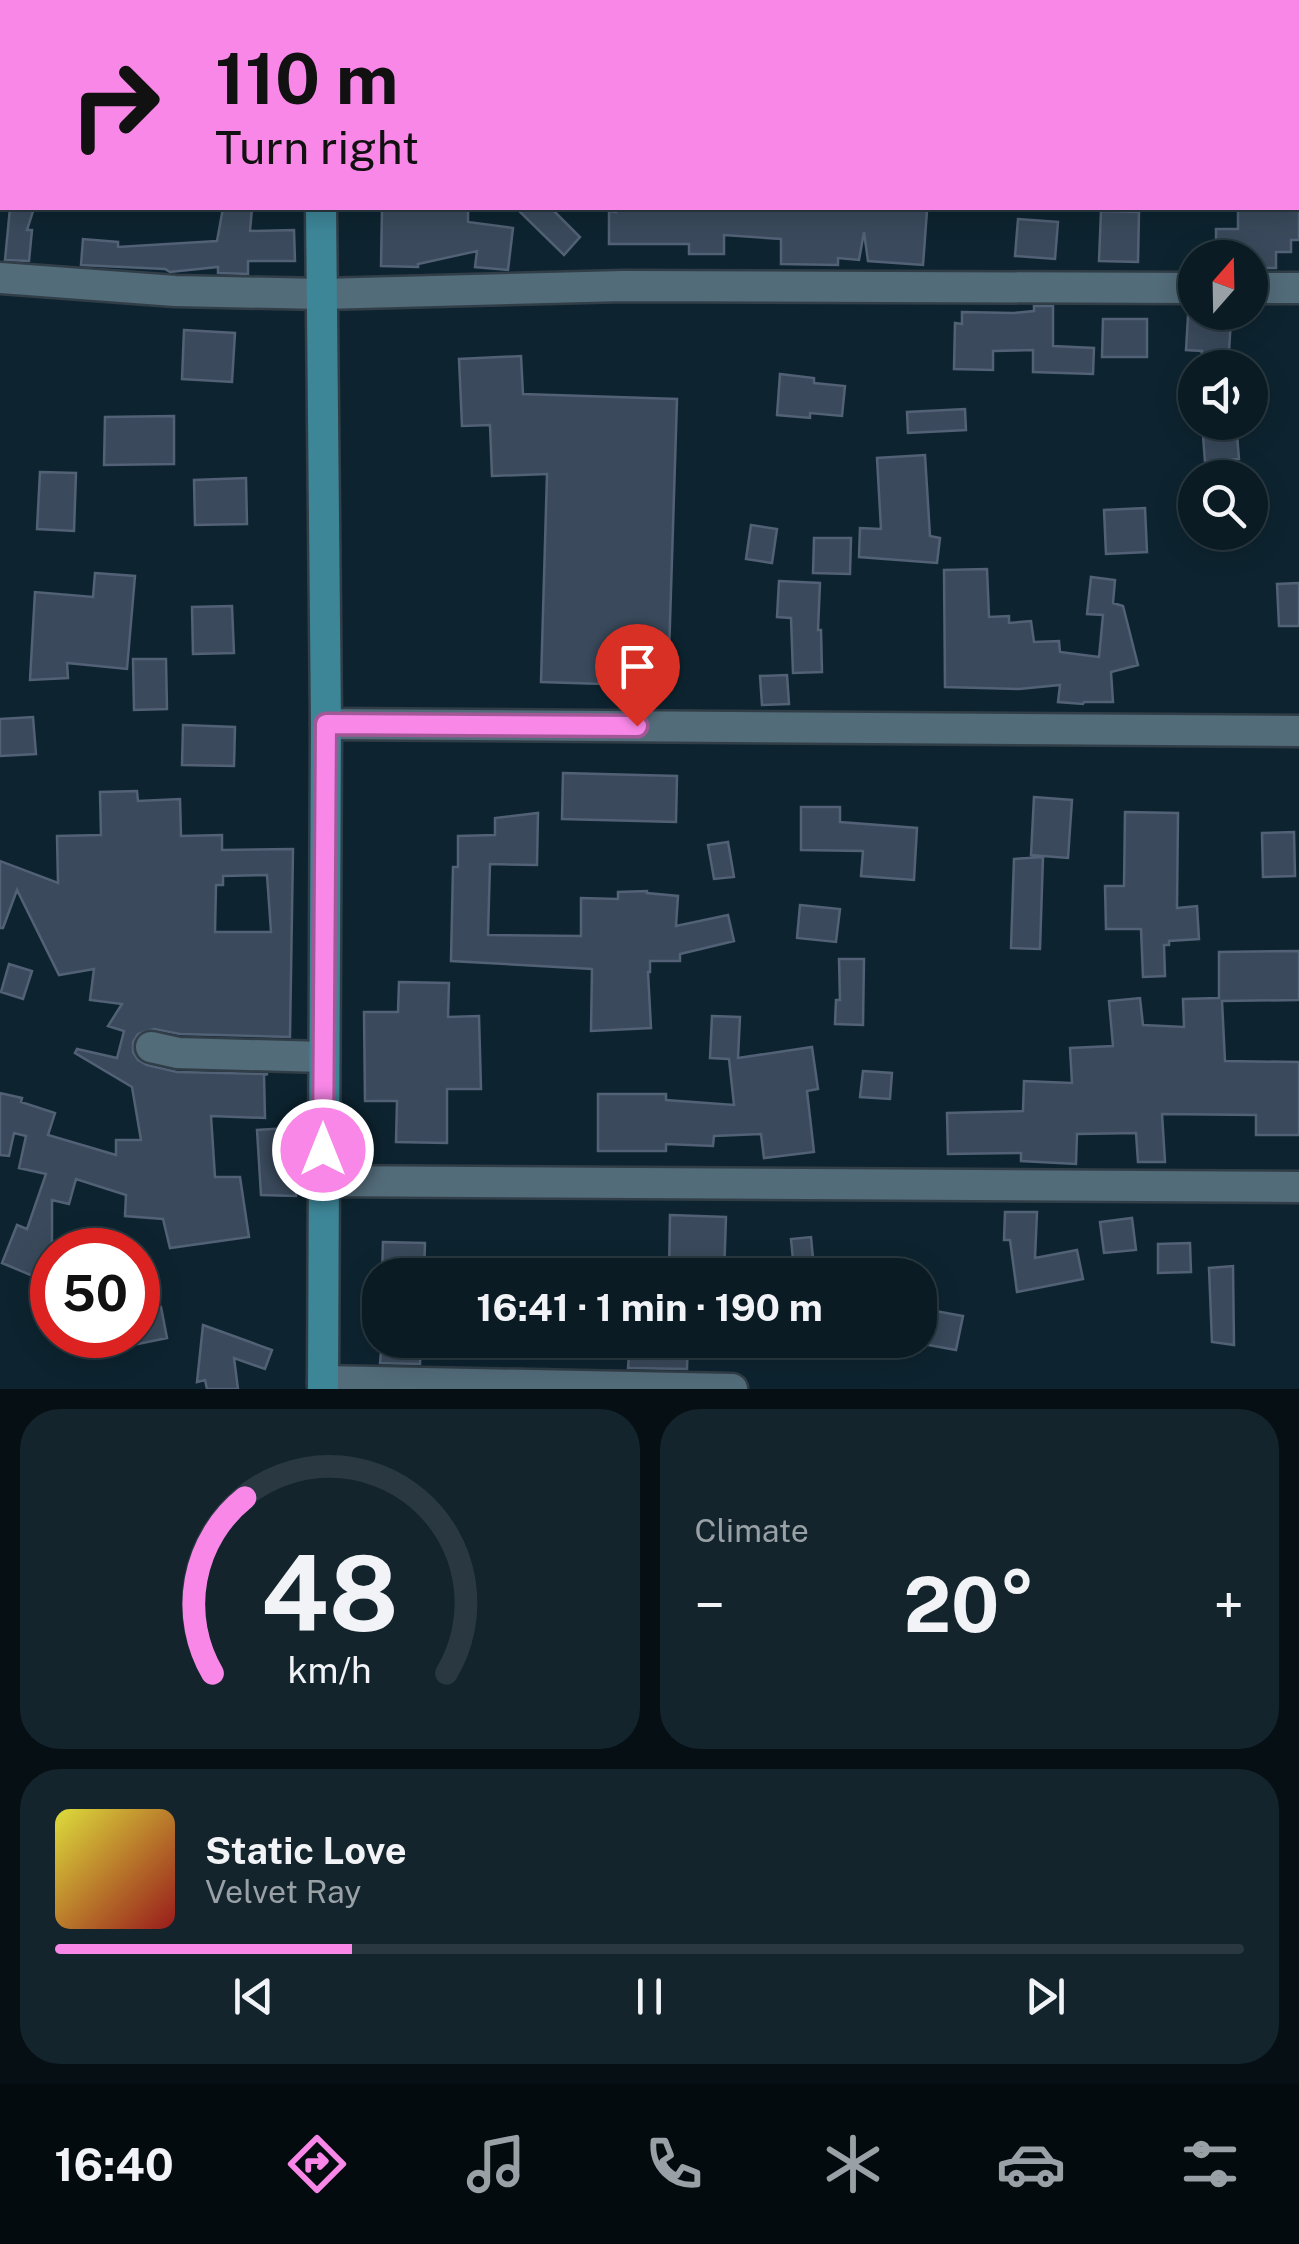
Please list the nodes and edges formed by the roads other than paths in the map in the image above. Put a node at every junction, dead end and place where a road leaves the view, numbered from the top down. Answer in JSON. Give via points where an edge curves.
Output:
{"nodes":[{"id":1,"x":322,"y":210,"type":"edge"},
{"id":2,"x":0,"y":278,"type":"edge"},
{"id":3,"x":1178,"y":288,"type":"edge"},
{"id":4,"x":1268,"y":288,"type":"edge"},
{"id":5,"x":1299,"y":288,"type":"edge"},
{"id":6,"x":322,"y":294,"type":"junction"},
{"id":7,"x":326,"y":724,"type":"junction"},
{"id":8,"x":1299,"y":730,"type":"edge"},
{"id":9,"x":151,"y":1047,"type":"dead end"},
{"id":10,"x":324,"y":1057,"type":"junction"},
{"id":11,"x":322,"y":1181,"type":"junction"},
{"id":12,"x":1299,"y":1187,"type":"edge"},
{"id":13,"x":323,"y":1385,"type":"edge"},
{"id":14,"x":732,"y":1389,"type":"edge"}],
"edges":[{"from":1,"to":6,"type":"main road"},
{"from":2,"to":6,"type":"street"},
{"from":3,"to":6,"type":"street","via":[[624,286]]},
{"from":4,"to":5,"type":"street"},
{"from":6,"to":7,"type":"main road"},
{"from":7,"to":8,"type":"street"},
{"from":7,"to":10,"type":"main road"},
{"from":9,"to":10,"type":"street","via":[[178,1054]]},
{"from":10,"to":11,"type":"main road"},
{"from":11,"to":12,"type":"street"},
{"from":11,"to":13,"type":"main road"},
{"from":13,"to":14,"type":"street"}]}
